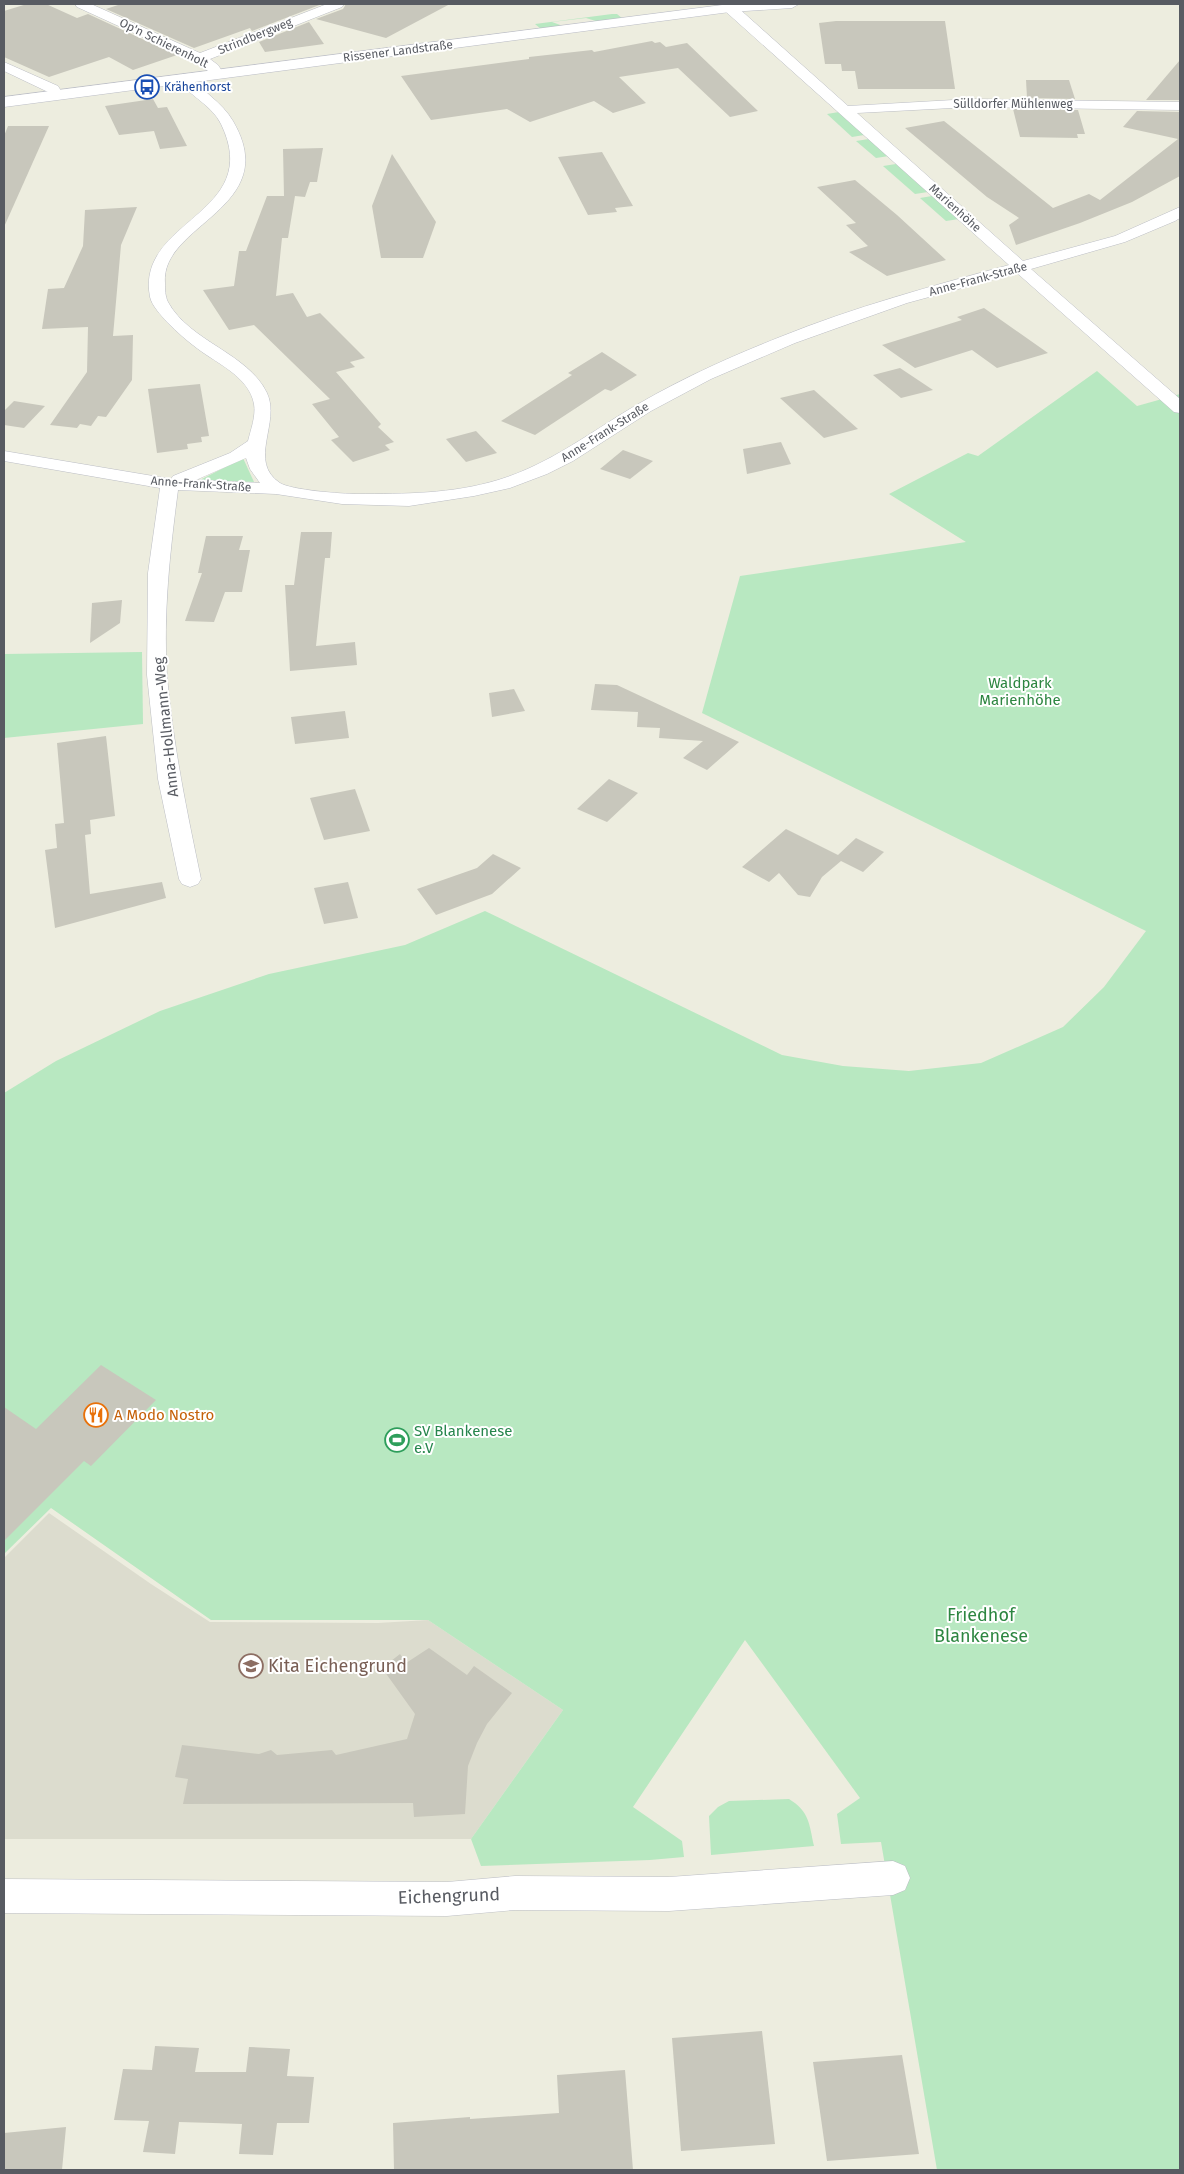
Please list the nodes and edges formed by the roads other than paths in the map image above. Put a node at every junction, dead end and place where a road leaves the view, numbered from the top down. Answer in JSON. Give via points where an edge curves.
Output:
{"nodes":[{"id":1,"x":81,"y":4,"type":"edge"},
{"id":2,"x":338,"y":4,"type":"edge"},
{"id":3,"x":792,"y":4,"type":"edge"},
{"id":4,"x":730,"y":8,"type":"junction"},
{"id":5,"x":200,"y":58,"type":"junction"},
{"id":6,"x":4,"y":66,"type":"edge"},
{"id":7,"x":217,"y":74,"type":"junction"},
{"id":8,"x":183,"y":78,"type":"junction"},
{"id":9,"x":56,"y":94,"type":"junction"},
{"id":10,"x":4,"y":102,"type":"edge"},
{"id":11,"x":1180,"y":106,"type":"edge"},
{"id":12,"x":846,"y":110,"type":"junction"},
{"id":13,"x":1180,"y":211,"type":"edge"},
{"id":14,"x":1020,"y":267,"type":"junction"},
{"id":15,"x":1180,"y":408,"type":"edge"},
{"id":16,"x":258,"y":442,"type":"junction"},
{"id":17,"x":4,"y":456,"type":"edge"},
{"id":18,"x":170,"y":484,"type":"junction"},
{"id":19,"x":276,"y":489,"type":"junction"},
{"id":20,"x":190,"y":879,"type":"dead end"},
{"id":21,"x":893,"y":1878,"type":"dead end"},
{"id":22,"x":4,"y":1896,"type":"edge"}],
"edges":[{"from":1,"to":5,"type":"street","name":"Op'n Schierenholt"},
{"from":2,"to":5,"type":"street","name":"Strindbergweg"},
{"from":3,"to":4,"type":"main road","name":"Rissener Landstraße"},
{"from":4,"to":7,"type":"main road","name":"Rissener Landstraße"},
{"from":4,"to":12,"type":"street","name":"Marienhöhe"},
{"from":5,"to":7,"type":"street","name":"Op'n Schierenholt"},
{"from":6,"to":9,"type":"street","via":[[53,89]]},
{"from":7,"to":8,"type":"main road","name":"Rissener Landstraße"},
{"from":8,"to":9,"type":"main road","name":"Rissener Landstraße"},
{"from":8,"to":16,"type":"street","via":[[227,121],[239,148],[240,164],[221,200],[167,250],[155,279],[158,298],[191,336],[249,380],[260,396],[264,415]]},
{"from":9,"to":10,"type":"main road","name":"Rissener Landstraße"},
{"from":11,"to":12,"type":"street","name":"Sülldorfer Mühlenweg","via":[[903,104]]},
{"from":12,"to":14,"type":"street","name":"Marienhöhe"},
{"from":13,"to":14,"type":"street","name":"Anne-Frank-Straße","via":[[1120,239]]},
{"from":14,"to":15,"type":"street","name":"Marienhöhe"},
{"from":14,"to":19,"type":"street","name":"Anne-Frank-Straße","via":[[865,312],[735,360],[658,400],[567,457],[504,484],[474,492],[401,500],[342,498]]},
{"from":16,"to":18,"type":"street","via":[[236,457]]},
{"from":16,"to":19,"type":"street","via":[[256,465]]},
{"from":17,"to":18,"type":"street","name":"Anne-Frank-Straße"},
{"from":18,"to":19,"type":"street","name":"Anne-Frank-Straße"},
{"from":18,"to":20,"type":"street","name":"Anna-Hollmann-Weg","via":[[158,573],[156,675],[169,779]]},
{"from":21,"to":22,"type":"street","name":"Eichengrund","via":[[669,1894],[514,1893],[448,1899]]}]}
